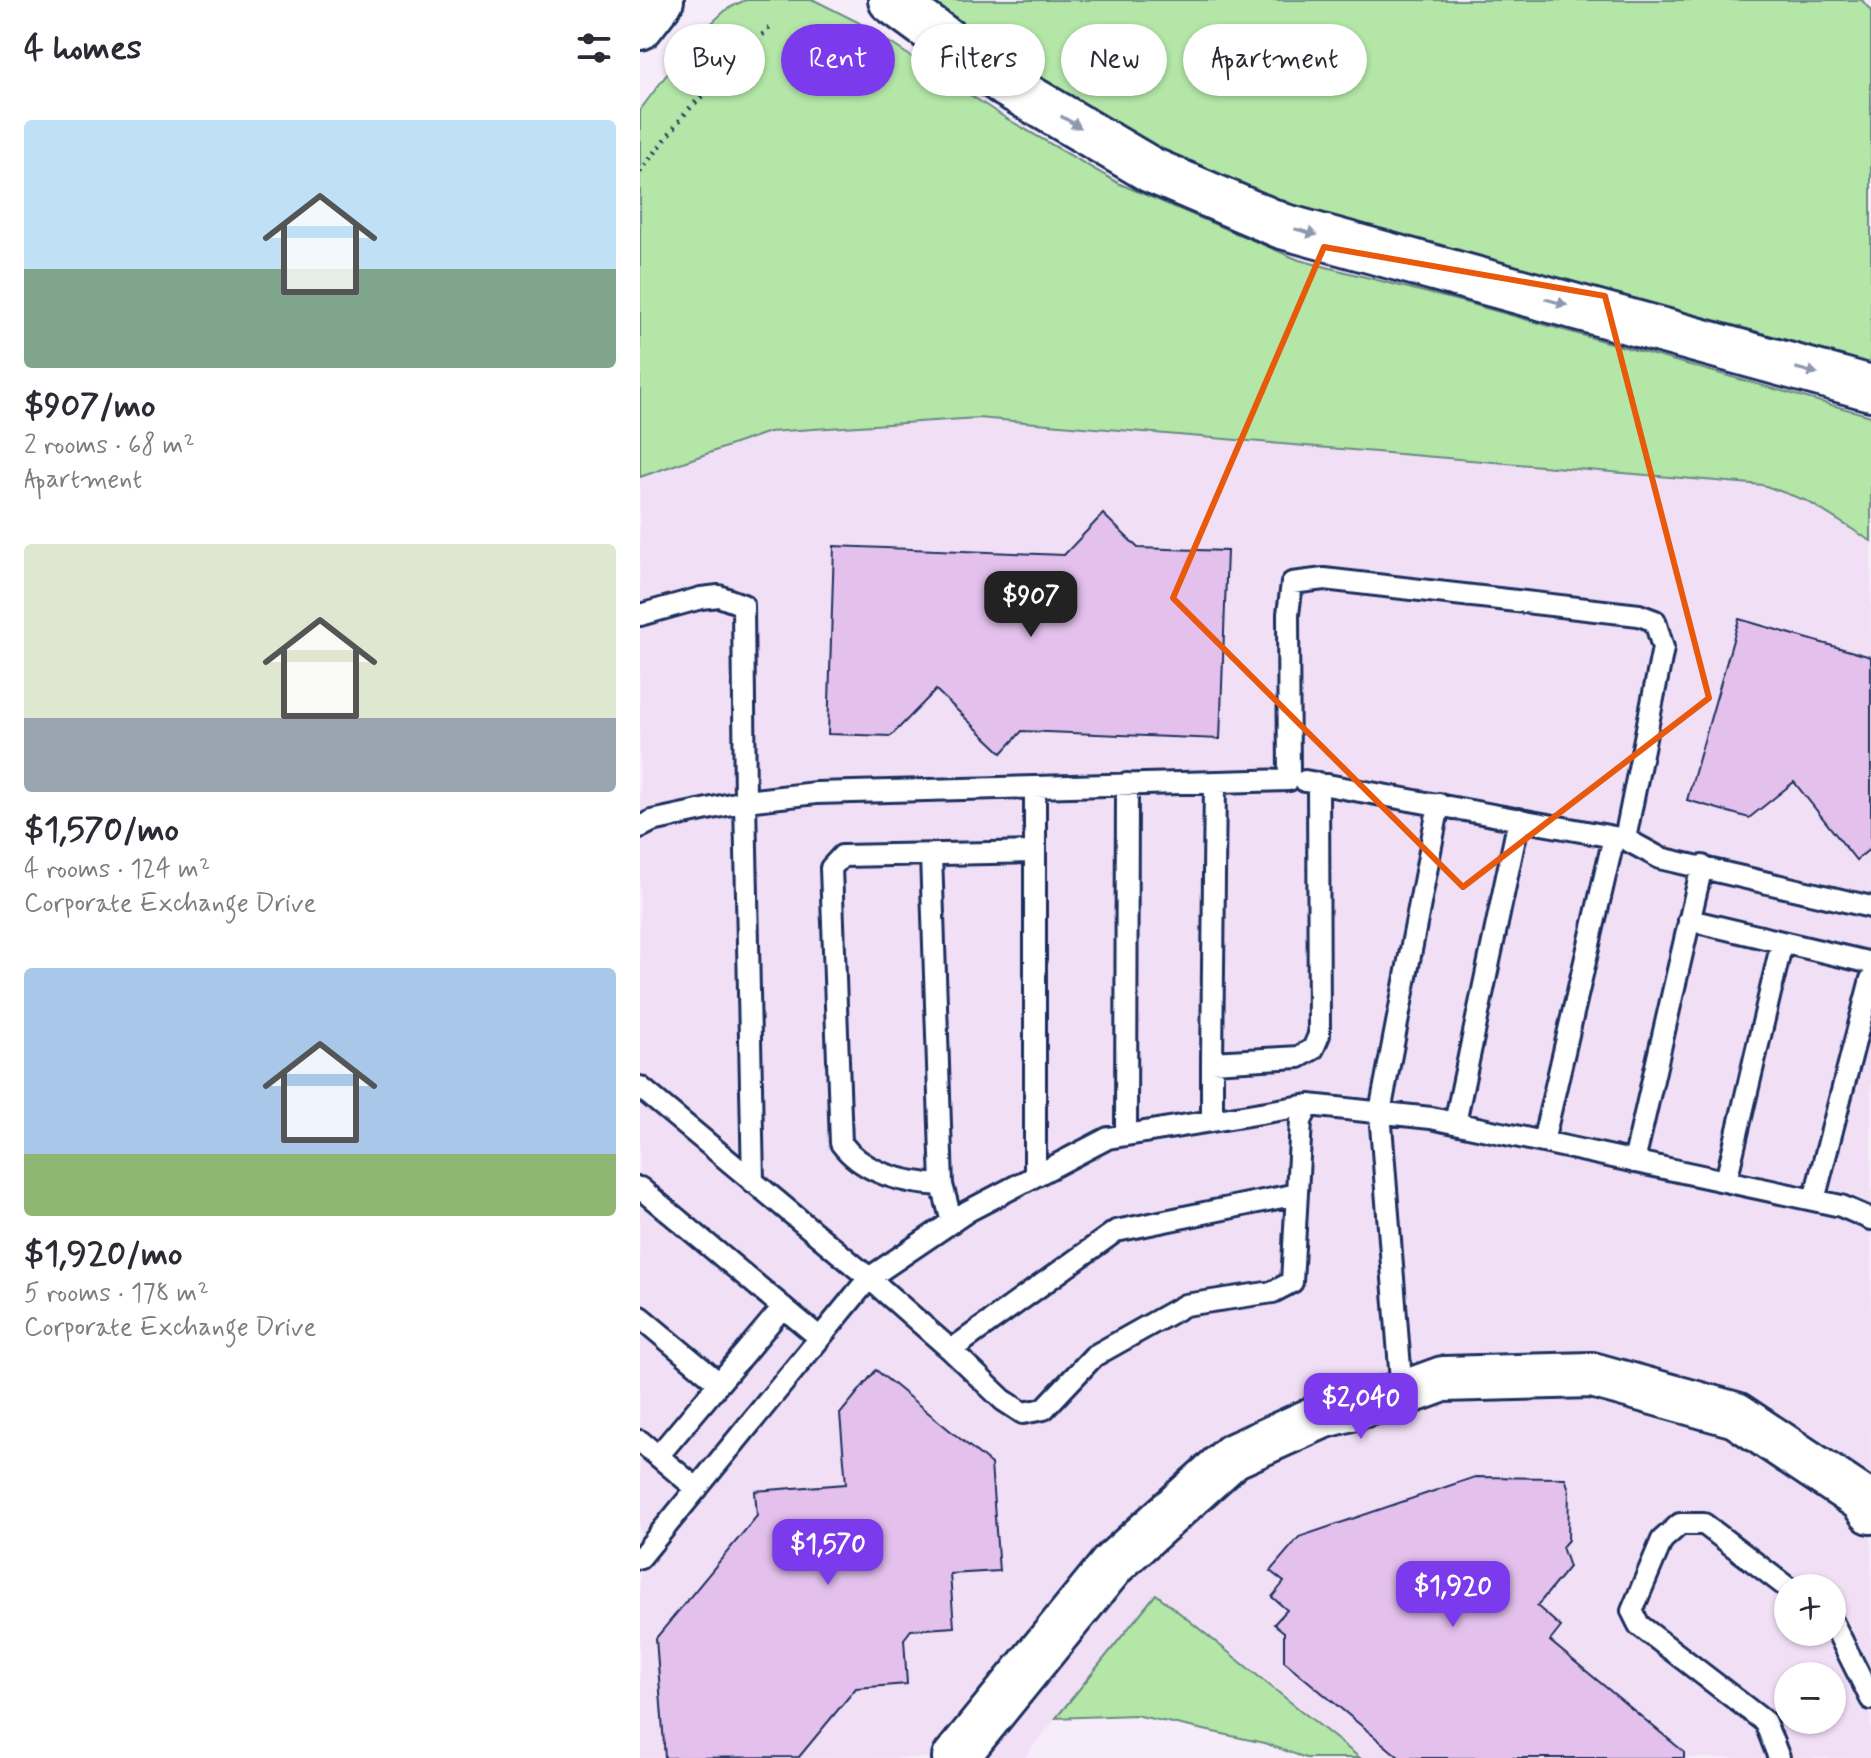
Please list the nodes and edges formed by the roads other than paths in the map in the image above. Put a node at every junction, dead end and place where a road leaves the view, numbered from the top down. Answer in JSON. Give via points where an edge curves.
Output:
{"nodes":[{"id":1,"x":661,"y":0,"type":"edge"},
{"id":2,"x":891,"y":0,"type":"edge"},
{"id":3,"x":640,"y":27,"type":"edge"},
{"id":4,"x":1871,"y":388,"type":"edge"},
{"id":5,"x":640,"y":615,"type":"edge"},
{"id":6,"x":1289,"y":780,"type":"junction"},
{"id":7,"x":1215,"y":782,"type":"junction"},
{"id":8,"x":1318,"y":783,"type":"junction"},
{"id":9,"x":1127,"y":784,"type":"junction"},
{"id":10,"x":1035,"y":787,"type":"junction"},
{"id":11,"x":745,"y":801,"type":"junction"},
{"id":12,"x":1439,"y":804,"type":"junction"},
{"id":13,"x":1519,"y":819,"type":"junction"},
{"id":14,"x":640,"y":827,"type":"edge"},
{"id":15,"x":1619,"y":838,"type":"junction"},
{"id":16,"x":1035,"y":852,"type":"junction"},
{"id":17,"x":931,"y":855,"type":"junction"},
{"id":18,"x":1702,"y":866,"type":"junction"},
{"id":19,"x":1871,"y":907,"type":"edge"},
{"id":20,"x":1689,"y":920,"type":"junction"},
{"id":21,"x":1782,"y":942,"type":"junction"},
{"id":22,"x":1871,"y":963,"type":"edge"},
{"id":23,"x":1871,"y":979,"type":"edge"},
{"id":24,"x":1212,"y":1062,"type":"junction"},
{"id":25,"x":640,"y":1087,"type":"edge"},
{"id":26,"x":1309,"y":1105,"type":"junction"},
{"id":27,"x":1380,"y":1112,"type":"junction"},
{"id":28,"x":1212,"y":1121,"type":"junction"},
{"id":29,"x":1455,"y":1123,"type":"junction"},
{"id":30,"x":1126,"y":1135,"type":"junction"},
{"id":31,"x":1543,"y":1142,"type":"junction"},
{"id":32,"x":1634,"y":1162,"type":"junction"},
{"id":33,"x":1035,"y":1176,"type":"junction"},
{"id":34,"x":1726,"y":1181,"type":"junction"},
{"id":35,"x":753,"y":1182,"type":"junction"},
{"id":36,"x":942,"y":1185,"type":"junction"},
{"id":37,"x":640,"y":1188,"type":"edge"},
{"id":38,"x":1297,"y":1194,"type":"junction"},
{"id":39,"x":1814,"y":1200,"type":"junction"},
{"id":40,"x":1871,"y":1219,"type":"edge"},
{"id":41,"x":952,"y":1222,"type":"junction"},
{"id":42,"x":869,"y":1278,"type":"junction"},
{"id":43,"x":783,"y":1307,"type":"junction"},
{"id":44,"x":640,"y":1317,"type":"edge"},
{"id":45,"x":820,"y":1338,"type":"junction"},
{"id":46,"x":951,"y":1350,"type":"junction"},
{"id":47,"x":719,"y":1383,"type":"junction"},
{"id":48,"x":1402,"y":1394,"type":"junction"},
{"id":49,"x":640,"y":1441,"type":"edge"},
{"id":50,"x":658,"y":1456,"type":"junction"},
{"id":51,"x":697,"y":1489,"type":"junction"},
{"id":52,"x":1871,"y":1511,"type":"edge"},
{"id":53,"x":640,"y":1558,"type":"edge"},
{"id":54,"x":1774,"y":1577,"type":"edge"},
{"id":55,"x":1844,"y":1646,"type":"edge"},
{"id":56,"x":1871,"y":1699,"type":"edge"},
{"id":57,"x":955,"y":1758,"type":"edge"},
{"id":58,"x":1779,"y":1758,"type":"edge"}],
"edges":[{"from":1,"to":3,"type":"main road"},
{"from":2,"to":4,"type":"main road","one_way":true,"via":[[1007,85],[1151,170],[1282,226]]},
{"from":5,"to":11,"type":"lane","via":[[719,596],[743,605]]},
{"from":6,"to":7,"type":"lane"},
{"from":6,"to":8,"type":"lane"},
{"from":6,"to":15,"type":"lane","via":[[1292,583],[1324,579],[1639,615],[1655,621],[1663,648]]},
{"from":7,"to":9,"type":"lane"},
{"from":7,"to":24,"type":"lane"},
{"from":8,"to":12,"type":"lane"},
{"from":8,"to":24,"type":"lane","via":[[1319,1035],[1313,1049],[1299,1057]]},
{"from":9,"to":10,"type":"lane"},
{"from":9,"to":30,"type":"lane"},
{"from":10,"to":11,"type":"lane","via":[[816,793]]},
{"from":10,"to":16,"type":"lane"},
{"from":11,"to":14,"type":"lane"},
{"from":11,"to":35,"type":"lane"},
{"from":12,"to":13,"type":"lane"},
{"from":12,"to":27,"type":"lane"},
{"from":13,"to":15,"type":"lane"},
{"from":13,"to":29,"type":"lane"},
{"from":15,"to":18,"type":"lane","via":[[1660,858]]},
{"from":15,"to":31,"type":"lane"},
{"from":16,"to":17,"type":"lane"},
{"from":16,"to":33,"type":"lane"},
{"from":17,"to":36,"type":"lane"},
{"from":17,"to":36,"type":"lane","via":[[842,856],[831,868],[841,1143],[864,1166],[915,1184]]},
{"from":18,"to":19,"type":"lane"},
{"from":18,"to":20,"type":"lane"},
{"from":20,"to":21,"type":"lane"},
{"from":20,"to":32,"type":"lane"},
{"from":21,"to":22,"type":"lane"},
{"from":21,"to":34,"type":"lane"},
{"from":23,"to":39,"type":"lane"},
{"from":24,"to":28,"type":"lane"},
{"from":25,"to":35,"type":"lane"},
{"from":26,"to":27,"type":"lane"},
{"from":26,"to":28,"type":"lane"},
{"from":26,"to":38,"type":"lane","via":[[1301,1121]]},
{"from":27,"to":29,"type":"lane"},
{"from":27,"to":48,"type":"lane"},
{"from":28,"to":30,"type":"lane"},
{"from":29,"to":31,"type":"lane"},
{"from":30,"to":33,"type":"lane","via":[[1108,1138]]},
{"from":31,"to":32,"type":"lane"},
{"from":32,"to":34,"type":"lane"},
{"from":33,"to":41,"type":"lane"},
{"from":34,"to":39,"type":"lane"},
{"from":35,"to":42,"type":"lane"},
{"from":36,"to":41,"type":"lane"},
{"from":37,"to":43,"type":"lane"},
{"from":38,"to":46,"type":"lane","via":[[1116,1231]]},
{"from":38,"to":46,"type":"lane","via":[[1292,1282],[1273,1292],[1185,1305],[1094,1356],[1044,1409],[1023,1413]]},
{"from":39,"to":40,"type":"lane"},
{"from":41,"to":42,"type":"lane"},
{"from":42,"to":45,"type":"lane"},
{"from":42,"to":46,"type":"lane"},
{"from":43,"to":45,"type":"lane"},
{"from":43,"to":47,"type":"lane"},
{"from":44,"to":47,"type":"lane"},
{"from":45,"to":51,"type":"lane"},
{"from":47,"to":50,"type":"lane"},
{"from":48,"to":52,"type":"main road","via":[[1443,1379],[1592,1375],[1736,1415],[1862,1499]]},
{"from":48,"to":57,"type":"main road","via":[[1322,1416],[1233,1456],[1113,1564]]},
{"from":49,"to":50,"type":"lane"},
{"from":50,"to":51,"type":"lane"},
{"from":51,"to":53,"type":"lane"},
{"from":54,"to":58,"type":"lane","via":[[1704,1524],[1680,1524],[1662,1540],[1632,1611],[1639,1625],[1765,1722]]},
{"from":55,"to":56,"type":"lane"}]}
